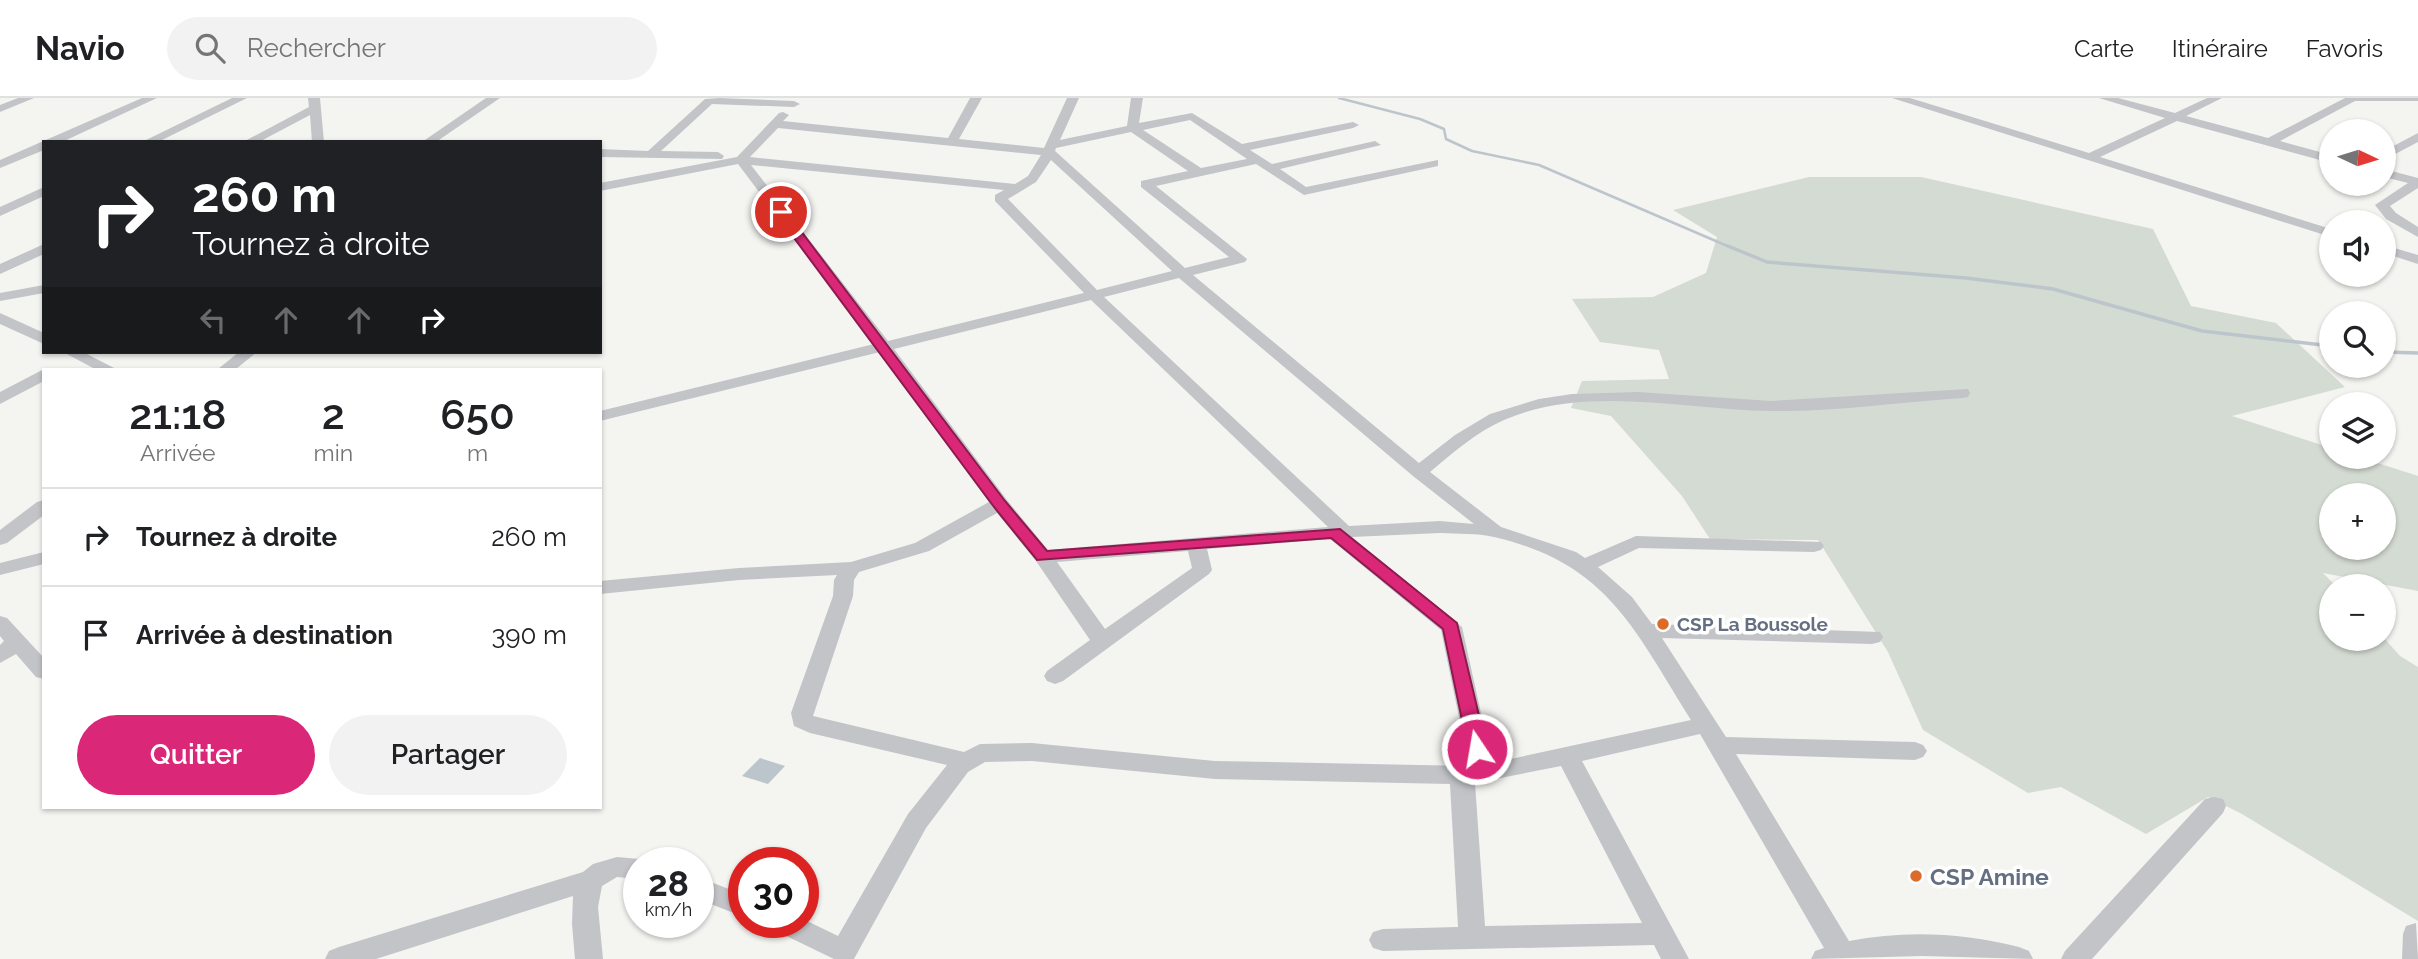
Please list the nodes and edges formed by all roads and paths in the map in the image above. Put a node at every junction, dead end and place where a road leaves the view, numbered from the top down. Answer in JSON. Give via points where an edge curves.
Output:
{"nodes":[{"id":1,"x":27,"y":98,"type":"edge"},
{"id":2,"x":151,"y":98,"type":"edge"},
{"id":3,"x":241,"y":98,"type":"edge"},
{"id":4,"x":494,"y":98,"type":"edge"},
{"id":5,"x":976,"y":98,"type":"edge"},
{"id":6,"x":1073,"y":98,"type":"edge"},
{"id":7,"x":1137,"y":98,"type":"edge"},
{"id":8,"x":1898,"y":98,"type":"edge"},
{"id":9,"x":2105,"y":98,"type":"edge"},
{"id":10,"x":2216,"y":98,"type":"edge"},
{"id":11,"x":2418,"y":98,"type":"edge"},
{"id":12,"x":797,"y":101,"type":"edge"},
{"id":13,"x":314,"y":103,"type":"edge"},
{"id":14,"x":0,"y":109,"type":"edge"},
{"id":15,"x":2175,"y":117,"type":"junction"},
{"id":16,"x":775,"y":124,"type":"junction"},
{"id":17,"x":1353,"y":125,"type":"dead end"},
{"id":18,"x":1133,"y":128,"type":"junction"},
{"id":19,"x":2418,"y":137,"type":"edge"},
{"id":20,"x":56,"y":140,"type":"edge"},
{"id":21,"x":152,"y":140,"type":"edge"},
{"id":22,"x":253,"y":140,"type":"edge"},
{"id":23,"x":318,"y":140,"type":"edge"},
{"id":24,"x":431,"y":140,"type":"edge"},
{"id":25,"x":952,"y":142,"type":"junction"},
{"id":26,"x":2268,"y":143,"type":"junction"},
{"id":27,"x":1376,"y":145,"type":"dead end"},
{"id":28,"x":42,"y":146,"type":"edge"},
{"id":29,"x":1241,"y":148,"type":"junction"},
{"id":30,"x":1050,"y":149,"type":"junction"},
{"id":31,"x":2396,"y":149,"type":"edge"},
{"id":32,"x":602,"y":153,"type":"edge"},
{"id":33,"x":652,"y":154,"type":"junction"},
{"id":34,"x":2319,"y":156,"type":"edge"},
{"id":35,"x":2091,"y":157,"type":"junction"},
{"id":36,"x":743,"y":159,"type":"junction"},
{"id":37,"x":1258,"y":160,"type":"junction"},
{"id":38,"x":1434,"y":163,"type":"dead end"},
{"id":39,"x":0,"y":164,"type":"edge"},
{"id":40,"x":1270,"y":168,"type":"junction"},
{"id":41,"x":1198,"y":173,"type":"junction"},
{"id":42,"x":2396,"y":177,"type":"edge"},
{"id":43,"x":2418,"y":183,"type":"edge"},
{"id":44,"x":602,"y":187,"type":"edge"},
{"id":45,"x":1017,"y":188,"type":"junction"},
{"id":46,"x":42,"y":192,"type":"edge"},
{"id":47,"x":42,"y":207,"type":"edge"},
{"id":48,"x":3,"y":209,"type":"edge"},
{"id":49,"x":2319,"y":229,"type":"edge"},
{"id":50,"x":2418,"y":233,"type":"edge"},
{"id":51,"x":39,"y":252,"type":"edge"},
{"id":52,"x":2396,"y":253,"type":"edge"},
{"id":53,"x":2418,"y":260,"type":"edge"},
{"id":54,"x":0,"y":270,"type":"edge"},
{"id":55,"x":1182,"y":273,"type":"junction"},
{"id":56,"x":42,"y":289,"type":"edge"},
{"id":57,"x":1094,"y":295,"type":"junction"},
{"id":58,"x":0,"y":297,"type":"edge"},
{"id":59,"x":2,"y":321,"type":"edge"},
{"id":60,"x":42,"y":338,"type":"edge"},
{"id":61,"x":884,"y":346,"type":"junction"},
{"id":62,"x":246,"y":354,"type":"edge"},
{"id":63,"x":79,"y":356,"type":"edge"},
{"id":64,"x":53,"y":368,"type":"edge"},
{"id":65,"x":106,"y":368,"type":"edge"},
{"id":66,"x":227,"y":368,"type":"edge"},
{"id":67,"x":42,"y":375,"type":"edge"},
{"id":68,"x":1962,"y":393,"type":"dead end"},
{"id":69,"x":0,"y":399,"type":"edge"},
{"id":70,"x":602,"y":416,"type":"edge"},
{"id":71,"x":1419,"y":472,"type":"junction"},
{"id":72,"x":1000,"y":504,"type":"junction"},
{"id":73,"x":42,"y":508,"type":"edge"},
{"id":74,"x":1495,"y":531,"type":"junction"},
{"id":75,"x":1339,"y":532,"type":"junction"},
{"id":76,"x":0,"y":539,"type":"edge"},
{"id":77,"x":1196,"y":545,"type":"junction"},
{"id":78,"x":1814,"y":546,"type":"dead end"},
{"id":79,"x":1043,"y":556,"type":"junction"},
{"id":80,"x":42,"y":558,"type":"edge"},
{"id":81,"x":1585,"y":565,"type":"junction"},
{"id":82,"x":852,"y":568,"type":"junction"},
{"id":83,"x":0,"y":569,"type":"edge"},
{"id":84,"x":602,"y":588,"type":"edge"},
{"id":85,"x":0,"y":623,"type":"edge"},
{"id":86,"x":1646,"y":631,"type":"junction"},
{"id":87,"x":1872,"y":637,"type":"dead end"},
{"id":88,"x":17,"y":642,"type":"junction"},
{"id":89,"x":1103,"y":642,"type":"junction"},
{"id":90,"x":0,"y":656,"type":"edge"},
{"id":91,"x":42,"y":671,"type":"edge"},
{"id":92,"x":1055,"y":676,"type":"dead end"},
{"id":93,"x":1712,"y":735,"type":"junction"},
{"id":94,"x":1915,"y":751,"type":"dead end"},
{"id":95,"x":1567,"y":755,"type":"junction"},
{"id":96,"x":966,"y":761,"type":"junction"},
{"id":97,"x":1472,"y":774,"type":"junction"},
{"id":98,"x":2214,"y":806,"type":"dead end"},
{"id":99,"x":623,"y":866,"type":"edge"},
{"id":100,"x":591,"y":880,"type":"junction"},
{"id":101,"x":1662,"y":934,"type":"junction"},
{"id":102,"x":819,"y":937,"type":"edge"},
{"id":103,"x":1472,"y":938,"type":"junction"},
{"id":104,"x":1383,"y":940,"type":"dead end"},
{"id":105,"x":848,"y":955,"type":"edge"},
{"id":106,"x":1833,"y":956,"type":"edge"},
{"id":107,"x":339,"y":959,"type":"edge"},
{"id":108,"x":589,"y":959,"type":"edge"},
{"id":109,"x":1675,"y":959,"type":"edge"},
{"id":110,"x":2020,"y":959,"type":"edge"},
{"id":111,"x":2075,"y":959,"type":"edge"}],
"edges":[{"from":1,"to":14,"type":"street"},
{"from":2,"to":20,"type":"street"},
{"from":3,"to":21,"type":"street"},
{"from":4,"to":24,"type":"street"},
{"from":5,"to":25,"type":"street"},
{"from":6,"to":30,"type":"street"},
{"from":7,"to":18,"type":"street"},
{"from":8,"to":35,"type":"street"},
{"from":9,"to":15,"type":"street"},
{"from":10,"to":15,"type":"street"},
{"from":11,"to":26,"type":"street","via":[[2353,98]]},
{"from":12,"to":16,"type":"street"},
{"from":12,"to":33,"type":"street","via":[[709,101]]},
{"from":13,"to":22,"type":"street"},
{"from":13,"to":23,"type":"street"},
{"from":15,"to":26,"type":"street"},
{"from":15,"to":35,"type":"street"},
{"from":16,"to":25,"type":"street"},
{"from":16,"to":36,"type":"street"},
{"from":17,"to":29,"type":"street"},
{"from":18,"to":29,"type":"street","via":[[1192,116]]},
{"from":18,"to":30,"type":"street"},
{"from":18,"to":41,"type":"street"},
{"from":19,"to":31,"type":"street"},
{"from":25,"to":30,"type":"street"},
{"from":26,"to":34,"type":"street"},
{"from":27,"to":40,"type":"street"},
{"from":28,"to":39,"type":"street"},
{"from":29,"to":37,"type":"street"},
{"from":30,"to":45,"type":"street","via":[[1032,179]]},
{"from":30,"to":55,"type":"street"},
{"from":32,"to":33,"type":"street"},
{"from":33,"to":36,"type":"street"},
{"from":35,"to":49,"type":"street"},
{"from":36,"to":44,"type":"street"},
{"from":36,"to":45,"type":"street"},
{"from":36,"to":61,"type":"street"},
{"from":37,"to":40,"type":"street"},
{"from":37,"to":41,"type":"street"},
{"from":38,"to":40,"type":"street","via":[[1304,191]]},
{"from":41,"to":55,"type":"street","via":[[1146,184],[1240,259]]},
{"from":42,"to":43,"type":"street"},
{"from":43,"to":50,"type":"street","via":[[2382,205]]},
{"from":45,"to":57,"type":"street","via":[[1000,198]]},
{"from":46,"to":48,"type":"street"},
{"from":47,"to":48,"type":"street"},
{"from":51,"to":54,"type":"street"},
{"from":52,"to":53,"type":"street"},
{"from":55,"to":57,"type":"street"},
{"from":55,"to":71,"type":"street"},
{"from":56,"to":58,"type":"street"},
{"from":57,"to":61,"type":"street"},
{"from":57,"to":75,"type":"street"},
{"from":59,"to":60,"type":"street"},
{"from":61,"to":70,"type":"street"},
{"from":61,"to":72,"type":"street"},
{"from":62,"to":66,"type":"street"},
{"from":63,"to":64,"type":"street"},
{"from":63,"to":65,"type":"street"},
{"from":67,"to":69,"type":"street"},
{"from":68,"to":71,"type":"street","via":[[1772,406],[1575,397],[1497,417]]},
{"from":71,"to":74,"type":"street"},
{"from":72,"to":79,"type":"street"},
{"from":72,"to":82,"type":"street","via":[[922,547]]},
{"from":73,"to":76,"type":"street"},
{"from":74,"to":75,"type":"street","via":[[1440,527]]},
{"from":74,"to":81,"type":"street","via":[[1557,550]]},
{"from":75,"to":77,"type":"street"},
{"from":75,"to":97,"type":"street","via":[[1451,627]]},
{"from":77,"to":79,"type":"street"},
{"from":77,"to":89,"type":"street","via":[[1202,570]]},
{"from":78,"to":81,"type":"street","via":[[1636,542]]},
{"from":79,"to":89,"type":"street"},
{"from":80,"to":83,"type":"street"},
{"from":81,"to":86,"type":"street","via":[[1625,602]]},
{"from":82,"to":84,"type":"street"},
{"from":82,"to":96,"type":"street","via":[[844,580],[843,596],[802,720]]},
{"from":85,"to":88,"type":"street"},
{"from":86,"to":87,"type":"street"},
{"from":86,"to":93,"type":"street"},
{"from":88,"to":90,"type":"street"},
{"from":88,"to":91,"type":"street"},
{"from":89,"to":92,"type":"street"},
{"from":93,"to":94,"type":"street"},
{"from":93,"to":95,"type":"street"},
{"from":93,"to":106,"type":"street"},
{"from":95,"to":97,"type":"street"},
{"from":95,"to":101,"type":"street"},
{"from":96,"to":97,"type":"street","via":[[980,753],[1032,752],[1215,770]]},
{"from":96,"to":105,"type":"street","via":[[917,821]]},
{"from":97,"to":103,"type":"street"},
{"from":98,"to":111,"type":"street"},
{"from":99,"to":100,"type":"street","via":[[606,867]]},
{"from":100,"to":107,"type":"street"},
{"from":100,"to":108,"type":"street","via":[[584,892],[583,912]]},
{"from":101,"to":103,"type":"street"},
{"from":101,"to":109,"type":"street"},
{"from":102,"to":105,"type":"street"},
{"from":103,"to":104,"type":"street"},
{"from":106,"to":110,"type":"street","via":[[1909,944],[1984,949]]}]}
